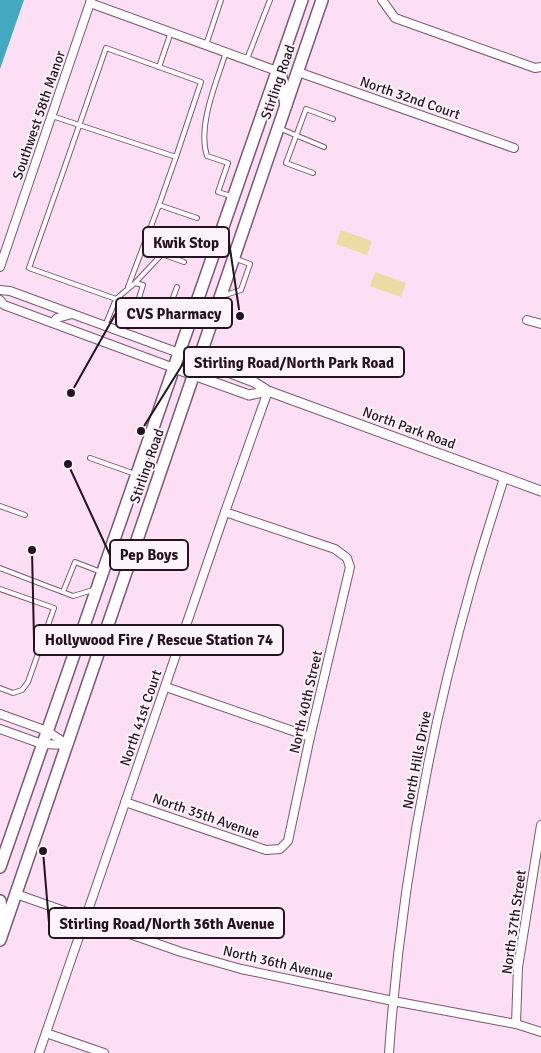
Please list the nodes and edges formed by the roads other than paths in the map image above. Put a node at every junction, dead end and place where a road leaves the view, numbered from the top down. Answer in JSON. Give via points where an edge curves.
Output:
{"nodes":[{"id":1,"x":221,"y":0,"type":"edge"},
{"id":2,"x":270,"y":0,"type":"edge"},
{"id":3,"x":302,"y":0,"type":"edge"},
{"id":4,"x":322,"y":0,"type":"edge"},
{"id":5,"x":382,"y":0,"type":"edge"},
{"id":6,"x":91,"y":1,"type":"edge"},
{"id":7,"x":170,"y":32,"type":"junction"},
{"id":8,"x":288,"y":40,"type":"junction"},
{"id":9,"x":206,"y":45,"type":"junction"},
{"id":10,"x":226,"y":51,"type":"junction"},
{"id":11,"x":247,"y":58,"type":"junction"},
{"id":12,"x":159,"y":67,"type":"junction"},
{"id":13,"x":541,"y":67,"type":"edge"},
{"id":14,"x":277,"y":71,"type":"junction"},
{"id":15,"x":298,"y":72,"type":"junction"},
{"id":16,"x":286,"y":107,"type":"junction"},
{"id":17,"x":52,"y":116,"type":"junction"},
{"id":18,"x":333,"y":118,"type":"dead end"},
{"id":19,"x":80,"y":125,"type":"junction"},
{"id":20,"x":279,"y":128,"type":"junction"},
{"id":21,"x":296,"y":134,"type":"junction"},
{"id":22,"x":324,"y":147,"type":"dead end"},
{"id":23,"x":514,"y":148,"type":"dead end"},
{"id":24,"x":176,"y":157,"type":"junction"},
{"id":25,"x":313,"y":173,"type":"dead end"},
{"id":26,"x":233,"y":197,"type":"junction"},
{"id":27,"x":159,"y":205,"type":"junction"},
{"id":28,"x":197,"y":218,"type":"dead end"},
{"id":29,"x":218,"y":239,"type":"junction"},
{"id":30,"x":162,"y":254,"type":"junction"},
{"id":31,"x":234,"y":258,"type":"junction"},
{"id":32,"x":184,"y":262,"type":"dead end"},
{"id":33,"x":0,"y":267,"type":"edge"},
{"id":34,"x":136,"y":283,"type":"junction"},
{"id":35,"x":177,"y":287,"type":"dead end"},
{"id":36,"x":128,"y":288,"type":"junction"},
{"id":37,"x":0,"y":290,"type":"edge"},
{"id":38,"x":220,"y":296,"type":"junction"},
{"id":39,"x":116,"y":299,"type":"junction"},
{"id":40,"x":0,"y":300,"type":"edge"},
{"id":41,"x":74,"y":314,"type":"junction"},
{"id":42,"x":527,"y":320,"type":"dead end"},
{"id":43,"x":53,"y":323,"type":"junction"},
{"id":44,"x":541,"y":324,"type":"edge"},
{"id":45,"x":104,"y":326,"type":"junction"},
{"id":46,"x":179,"y":353,"type":"junction"},
{"id":47,"x":198,"y":361,"type":"junction"},
{"id":48,"x":174,"y":368,"type":"junction"},
{"id":49,"x":193,"y":375,"type":"junction"},
{"id":50,"x":268,"y":392,"type":"junction"},
{"id":51,"x":90,"y":458,"type":"dead end"},
{"id":52,"x":137,"y":475,"type":"junction"},
{"id":53,"x":504,"y":478,"type":"junction"},
{"id":54,"x":541,"y":490,"type":"edge"},
{"id":55,"x":0,"y":506,"type":"edge"},
{"id":56,"x":225,"y":512,"type":"junction"},
{"id":57,"x":25,"y":515,"type":"dead end"},
{"id":58,"x":110,"y":551,"type":"junction"},
{"id":59,"x":131,"y":559,"type":"junction"},
{"id":60,"x":0,"y":568,"type":"edge"},
{"id":61,"x":103,"y":573,"type":"junction"},
{"id":62,"x":97,"y":588,"type":"junction"},
{"id":63,"x":0,"y":589,"type":"edge"},
{"id":64,"x":63,"y":592,"type":"junction"},
{"id":65,"x":166,"y":687,"type":"junction"},
{"id":66,"x":0,"y":688,"type":"edge"},
{"id":67,"x":0,"y":714,"type":"edge"},
{"id":68,"x":0,"y":729,"type":"edge"},
{"id":69,"x":47,"y":731,"type":"junction"},
{"id":70,"x":310,"y":737,"type":"junction"},
{"id":71,"x":42,"y":744,"type":"junction"},
{"id":72,"x":68,"y":745,"type":"junction"},
{"id":73,"x":125,"y":802,"type":"junction"},
{"id":74,"x":541,"y":825,"type":"edge"},
{"id":75,"x":280,"y":849,"type":"joint"},
{"id":76,"x":0,"y":867,"type":"edge"},
{"id":77,"x":16,"y":894,"type":"junction"},
{"id":78,"x":0,"y":901,"type":"edge"},
{"id":79,"x":85,"y":918,"type":"junction"},
{"id":80,"x":5,"y":926,"type":"junction"},
{"id":81,"x":0,"y":940,"type":"edge"},
{"id":82,"x":393,"y":1001,"type":"junction"},
{"id":83,"x":516,"y":1024,"type":"junction"},
{"id":84,"x":541,"y":1032,"type":"edge"},
{"id":85,"x":46,"y":1033,"type":"junction"},
{"id":86,"x":39,"y":1053,"type":"edge"},
{"id":87,"x":104,"y":1053,"type":"edge"},
{"id":88,"x":389,"y":1053,"type":"edge"}],
"edges":[{"from":1,"to":9,"type":"lane"},
{"from":2,"to":11,"type":"lane"},
{"from":3,"to":8,"type":"main road","name":"Stirling Road"},
{"from":4,"to":15,"type":"main road","name":"Stirling Road"},
{"from":5,"to":13,"type":"street","via":[[395,18],[535,68]]},
{"from":6,"to":7,"type":"street"},
{"from":6,"to":17,"type":"street","name":"Southwest 58th Manor"},
{"from":7,"to":9,"type":"street"},
{"from":7,"to":12,"type":"lane"},
{"from":8,"to":14,"type":"main road","name":"Stirling Road"},
{"from":8,"to":15,"type":"main road","via":[[290,56]]},
{"from":9,"to":10,"type":"street"},
{"from":10,"to":11,"type":"street"},
{"from":10,"to":26,"type":"lane","via":[[206,118],[204,148],[207,156],[228,164],[218,192]]},
{"from":11,"to":14,"type":"street"},
{"from":12,"to":19,"type":"lane","via":[[106,48]]},
{"from":12,"to":24,"type":"lane","via":[[201,82]]},
{"from":14,"to":16,"type":"main road"},
{"from":14,"to":26,"type":"main road","name":"Stirling Road"},
{"from":15,"to":16,"type":"main road","name":"Stirling Road"},
{"from":15,"to":23,"type":"street","name":"North 32nd Court"},
{"from":16,"to":20,"type":"main road","name":"Stirling Road"},
{"from":17,"to":19,"type":"lane"},
{"from":17,"to":33,"type":"street","name":"Southwest 58th Manor"},
{"from":18,"to":21,"type":"lane","via":[[306,109]]},
{"from":19,"to":24,"type":"lane"},
{"from":19,"to":39,"type":"lane","via":[[29,268]]},
{"from":20,"to":21,"type":"lane"},
{"from":20,"to":31,"type":"main road","name":"Stirling Road"},
{"from":21,"to":22,"type":"lane"},
{"from":21,"to":25,"type":"lane","via":[[286,163]]},
{"from":24,"to":27,"type":"lane"},
{"from":26,"to":29,"type":"main road","name":"Stirling Road"},
{"from":27,"to":28,"type":"lane"},
{"from":27,"to":36,"type":"lane"},
{"from":29,"to":30,"type":"lane","via":[[203,236],[191,239]]},
{"from":29,"to":46,"type":"main road","name":"Stirling Road"},
{"from":30,"to":32,"type":"lane"},
{"from":30,"to":34,"type":"lane"},
{"from":31,"to":38,"type":"main road","name":"Stirling Road"},
{"from":31,"to":38,"type":"lane","via":[[250,264],[241,290]]},
{"from":34,"to":35,"type":"lane","via":[[143,285],[136,308],[165,319]]},
{"from":34,"to":36,"type":"lane"},
{"from":36,"to":39,"type":"lane"},
{"from":37,"to":41,"type":"street"},
{"from":38,"to":47,"type":"main road","name":"Stirling Road"},
{"from":39,"to":45,"type":"lane"},
{"from":40,"to":43,"type":"street","via":[[4,305]]},
{"from":41,"to":43,"type":"street","via":[[64,315]]},
{"from":41,"to":45,"type":"street"},
{"from":42,"to":44,"type":"street"},
{"from":43,"to":48,"type":"street"},
{"from":45,"to":46,"type":"street"},
{"from":46,"to":47,"type":"street","name":"North Park Road"},
{"from":46,"to":48,"type":"main road","name":"Stirling Road"},
{"from":47,"to":49,"type":"main road","name":"Stirling Road"},
{"from":47,"to":50,"type":"street","name":"North Park Road","via":[[254,382]]},
{"from":48,"to":49,"type":"street","name":"North Park Road"},
{"from":48,"to":52,"type":"main road","name":"Stirling Road"},
{"from":49,"to":50,"type":"street","name":"North Park Road","via":[[249,395]]},
{"from":49,"to":59,"type":"main road","name":"Stirling Road"},
{"from":50,"to":53,"type":"street","name":"North Park Road"},
{"from":50,"to":56,"type":"street","name":"North 41st Court"},
{"from":51,"to":52,"type":"lane"},
{"from":52,"to":58,"type":"main road","name":"Stirling Road"},
{"from":53,"to":54,"type":"street","name":"North Park Road"},
{"from":53,"to":82,"type":"street","name":"North Hills Drive","via":[[471,587],[439,714],[407,884]]},
{"from":55,"to":57,"type":"lane"},
{"from":56,"to":65,"type":"street","name":"North 41st Court"},
{"from":56,"to":70,"type":"street","name":"North 40th Street","via":[[336,549],[350,567]]},
{"from":58,"to":59,"type":"lane"},
{"from":58,"to":61,"type":"main road","name":"Stirling Road"},
{"from":59,"to":72,"type":"main road","name":"Stirling Road"},
{"from":60,"to":64,"type":"lane"},
{"from":61,"to":62,"type":"main road","name":"Stirling Road"},
{"from":61,"to":64,"type":"lane","via":[[75,562]]},
{"from":62,"to":64,"type":"lane","via":[[73,596]]},
{"from":62,"to":69,"type":"main road","name":"Stirling Road"},
{"from":63,"to":66,"type":"lane","via":[[54,608],[28,682],[22,690],[13,693]]},
{"from":65,"to":70,"type":"street"},
{"from":65,"to":73,"type":"street","name":"North 41st Court"},
{"from":67,"to":69,"type":"street"},
{"from":68,"to":71,"type":"street"},
{"from":69,"to":71,"type":"main road","name":"Stirling Road"},
{"from":69,"to":72,"type":"street"},
{"from":70,"to":75,"type":"street","name":"North 40th Street","via":[[288,841]]},
{"from":71,"to":72,"type":"street"},
{"from":71,"to":76,"type":"main road","name":"Stirling Road"},
{"from":72,"to":77,"type":"main road","name":"Stirling Road"},
{"from":73,"to":75,"type":"street","name":"North 35th Avenue","via":[[266,850]]},
{"from":73,"to":79,"type":"street","name":"North 41st Court"},
{"from":74,"to":83,"type":"street","name":"North 37th Street","via":[[518,968]]},
{"from":77,"to":79,"type":"street","name":"North 36th Avenue"},
{"from":77,"to":80,"type":"main road","name":"Stirling Road"},
{"from":78,"to":80,"type":"main road"},
{"from":79,"to":82,"type":"street","name":"North 36th Avenue","via":[[181,952],[242,969]]},
{"from":79,"to":85,"type":"street","name":"North 41st Court"},
{"from":80,"to":81,"type":"main road","name":"Stirling Road"},
{"from":82,"to":83,"type":"street","name":"North 36th Avenue"},
{"from":82,"to":88,"type":"street","name":"North Hills Drive"},
{"from":83,"to":84,"type":"street","name":"North 36th Avenue"},
{"from":85,"to":86,"type":"street","name":"North 41st Court"},
{"from":85,"to":87,"type":"street"}]}
